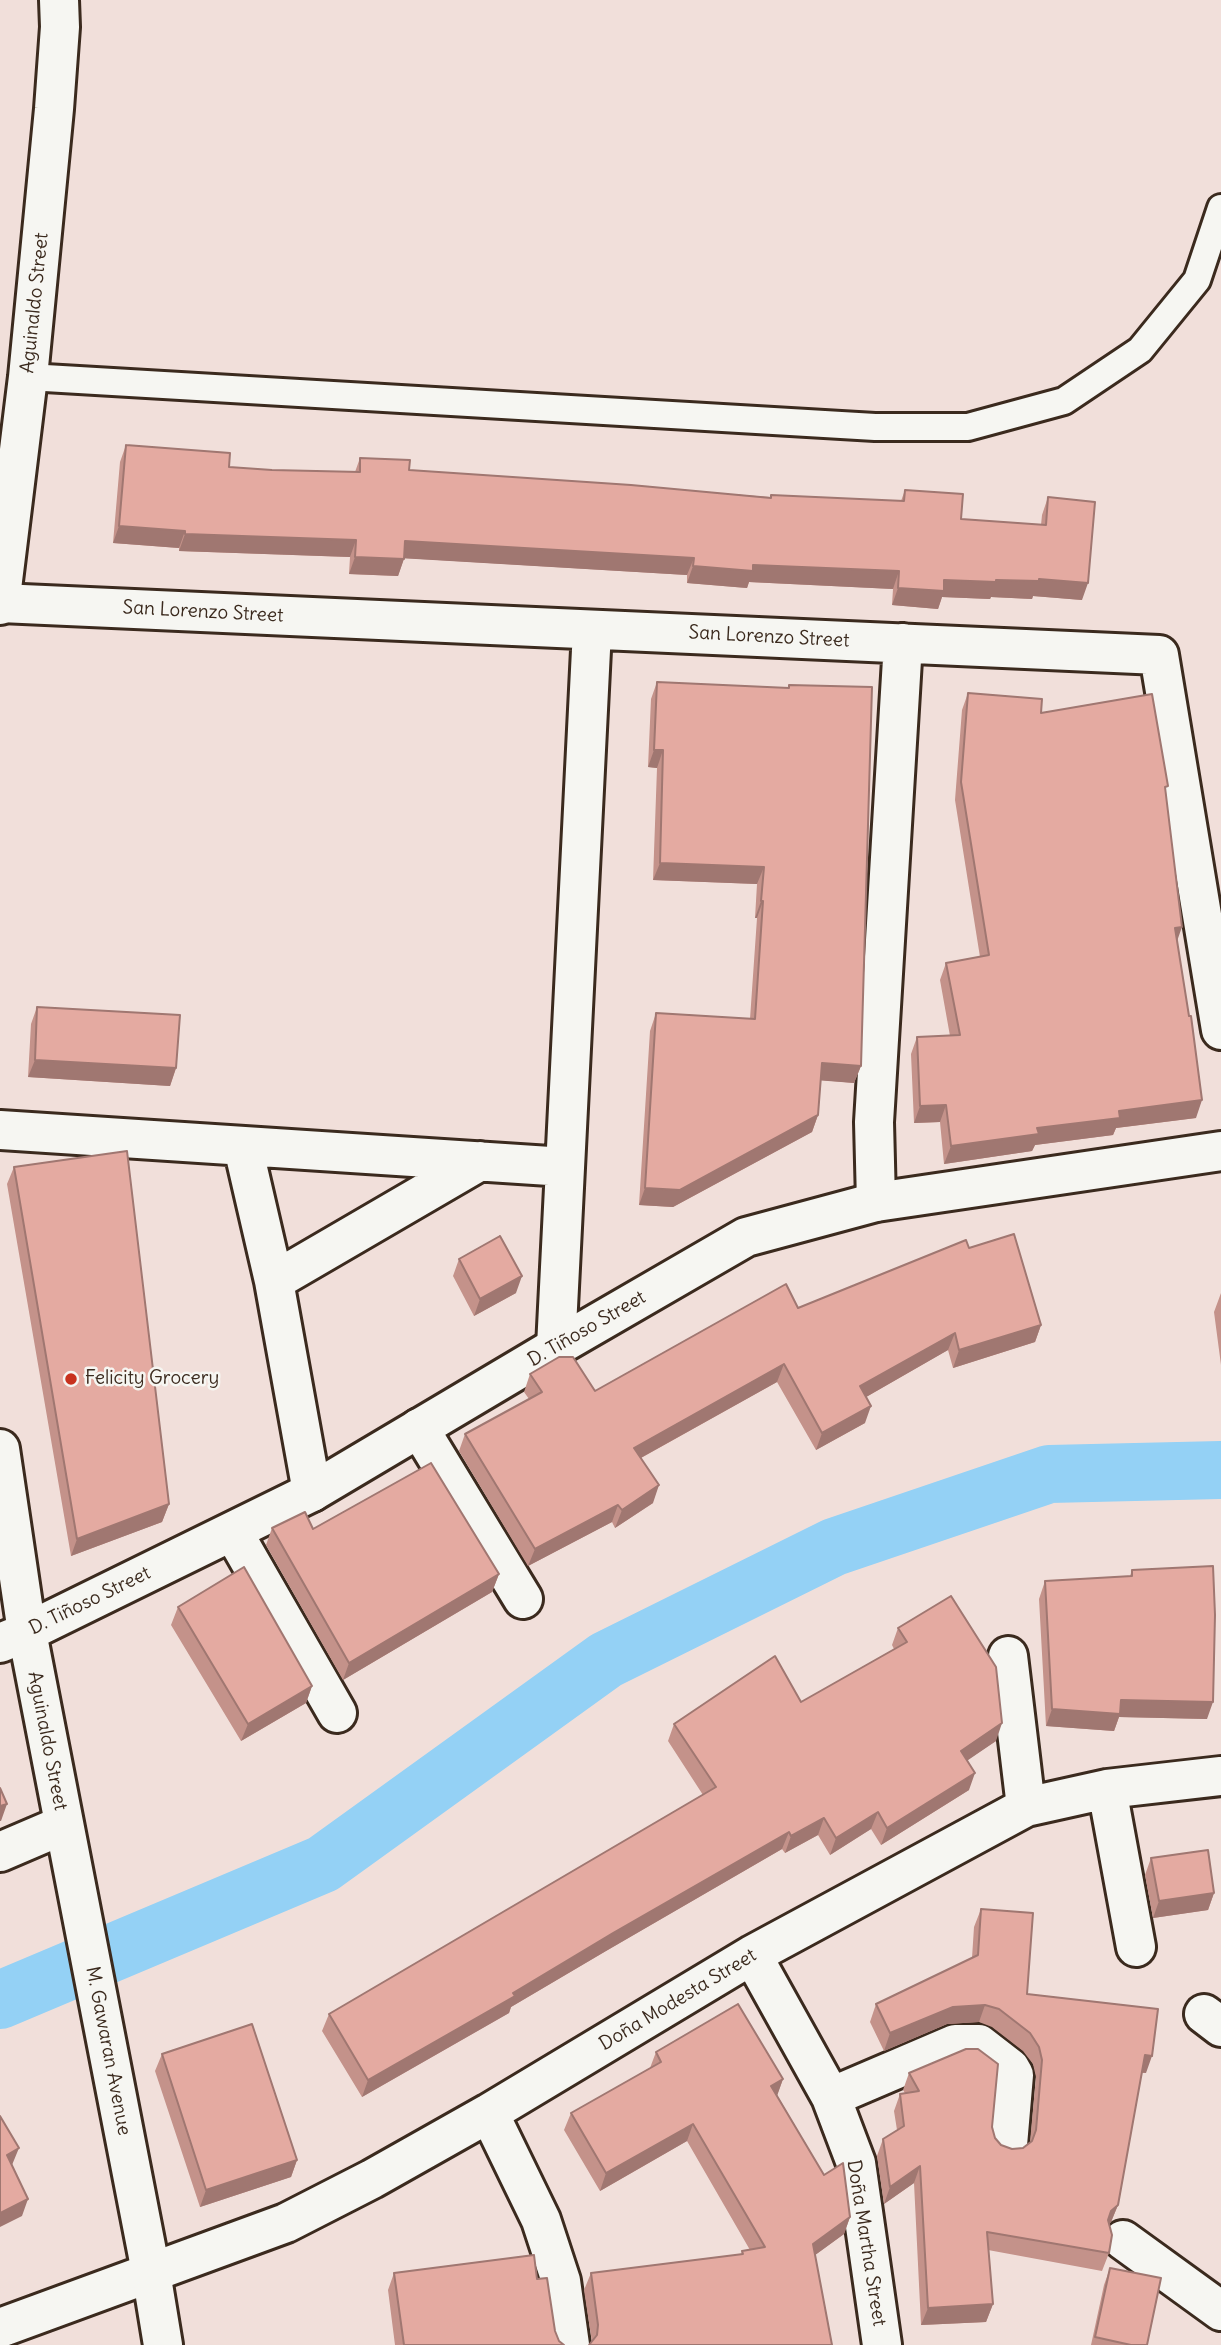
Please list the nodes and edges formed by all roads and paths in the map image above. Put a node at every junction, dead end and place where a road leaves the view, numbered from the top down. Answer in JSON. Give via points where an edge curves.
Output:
{"nodes":[{"id":1,"x":59,"y":0,"type":"edge"},
{"id":2,"x":1221,"y":208,"type":"edge"},
{"id":3,"x":28,"y":377,"type":"junction"},
{"id":4,"x":0,"y":604,"type":"edge"},
{"id":5,"x":592,"y":630,"type":"junction"},
{"id":6,"x":904,"y":643,"type":"junction"},
{"id":7,"x":1221,"y":1030,"type":"edge"},
{"id":8,"x":0,"y":1130,"type":"edge"},
{"id":9,"x":243,"y":1147,"type":"junction"},
{"id":10,"x":1221,"y":1151,"type":"edge"},
{"id":11,"x":480,"y":1161,"type":"junction"},
{"id":12,"x":565,"y":1167,"type":"junction"},
{"id":13,"x":876,"y":1202,"type":"junction"},
{"id":14,"x":274,"y":1281,"type":"junction"},
{"id":15,"x":556,"y":1346,"type":"junction"},
{"id":16,"x":419,"y":1428,"type":"junction"},
{"id":17,"x":0,"y":1449,"type":"edge"},
{"id":18,"x":312,"y":1492,"type":"junction"},
{"id":19,"x":233,"y":1532,"type":"junction"},
{"id":20,"x":523,"y":1599,"type":"dead end"},
{"id":21,"x":14,"y":1638,"type":"edge"},
{"id":22,"x":1008,"y":1656,"type":"dead end"},
{"id":23,"x":337,"y":1713,"type":"dead end"},
{"id":24,"x":1221,"y":1776,"type":"edge"},
{"id":25,"x":1107,"y":1788,"type":"junction"},
{"id":26,"x":1026,"y":1807,"type":"junction"},
{"id":27,"x":63,"y":1825,"type":"junction"},
{"id":28,"x":0,"y":1852,"type":"edge"},
{"id":29,"x":1136,"y":1947,"type":"dead end"},
{"id":30,"x":752,"y":1955,"type":"junction"},
{"id":31,"x":831,"y":2097,"type":"junction"},
{"id":32,"x":489,"y":2113,"type":"junction"},
{"id":33,"x":1008,"y":2145,"type":"edge"},
{"id":34,"x":1123,"y":2240,"type":"dead end"},
{"id":35,"x":151,"y":2273,"type":"junction"},
{"id":36,"x":1221,"y":2311,"type":"edge"},
{"id":37,"x":0,"y":2328,"type":"edge"},
{"id":38,"x":163,"y":2345,"type":"edge"},
{"id":39,"x":570,"y":2345,"type":"edge"},
{"id":40,"x":882,"y":2345,"type":"edge"}],
"edges":[{"from":1,"to":3,"type":"street","name":"Aguinaldo Street","via":[[54,109]]},
{"from":2,"to":3,"type":"lane","via":[[1197,281],[1140,350],[1064,401],[968,427],[861,427]]},
{"from":3,"to":4,"type":"street","name":"Aguinaldo Street"},
{"from":4,"to":5,"type":"street","name":"San Lorenzo Street"},
{"from":5,"to":6,"type":"street","name":"San Lorenzo Street"},
{"from":5,"to":12,"type":"street"},
{"from":6,"to":7,"type":"street","name":"San Lorenzo Street","via":[[1158,654]]},
{"from":6,"to":13,"type":"street","via":[[874,1122]]},
{"from":8,"to":9,"type":"street"},
{"from":9,"to":11,"type":"street"},
{"from":9,"to":14,"type":"street"},
{"from":10,"to":13,"type":"street","name":"D. Tiñoso Street"},
{"from":11,"to":12,"type":"street"},
{"from":11,"to":14,"type":"street"},
{"from":12,"to":15,"type":"street"},
{"from":13,"to":15,"type":"street","name":"D. Tiñoso Street","via":[[746,1237]]},
{"from":14,"to":18,"type":"street"},
{"from":15,"to":16,"type":"street","name":"D. Tiñoso Street"},
{"from":16,"to":18,"type":"street","name":"D. Tiñoso Street"},
{"from":16,"to":20,"type":"street"},
{"from":17,"to":21,"type":"street","name":"Aguinaldo Street"},
{"from":18,"to":19,"type":"street","name":"D. Tiñoso Street"},
{"from":19,"to":21,"type":"street","name":"D. Tiñoso Street"},
{"from":19,"to":23,"type":"street"},
{"from":21,"to":27,"type":"street","name":"Aguinaldo Street"},
{"from":22,"to":26,"type":"street"},
{"from":24,"to":25,"type":"street","name":"Doña Modesta Street"},
{"from":25,"to":26,"type":"street","name":"Doña Modesta Street"},
{"from":25,"to":29,"type":"street"},
{"from":26,"to":30,"type":"street","name":"Doña Modesta Street"},
{"from":27,"to":28,"type":"street"},
{"from":27,"to":35,"type":"street","name":"M. Gawaran Avenue"},
{"from":30,"to":31,"type":"street","name":"Doña Martha Street"},
{"from":30,"to":32,"type":"street","name":"Doña Modesta Street"},
{"from":31,"to":33,"type":"street","via":[[956,2044],[979,2044],[1014,2075]]},
{"from":31,"to":40,"type":"street","name":"Doña Martha Street","via":[[856,2163]]},
{"from":32,"to":35,"type":"street","name":"Doña Modesta Street","via":[[286,2223]]},
{"from":32,"to":39,"type":"street","via":[[541,2220],[561,2281]]},
{"from":34,"to":36,"type":"street"},
{"from":35,"to":37,"type":"street","name":"Doña Modesta Street"},
{"from":35,"to":38,"type":"street","name":"M. Gawaran Avenue"}]}
